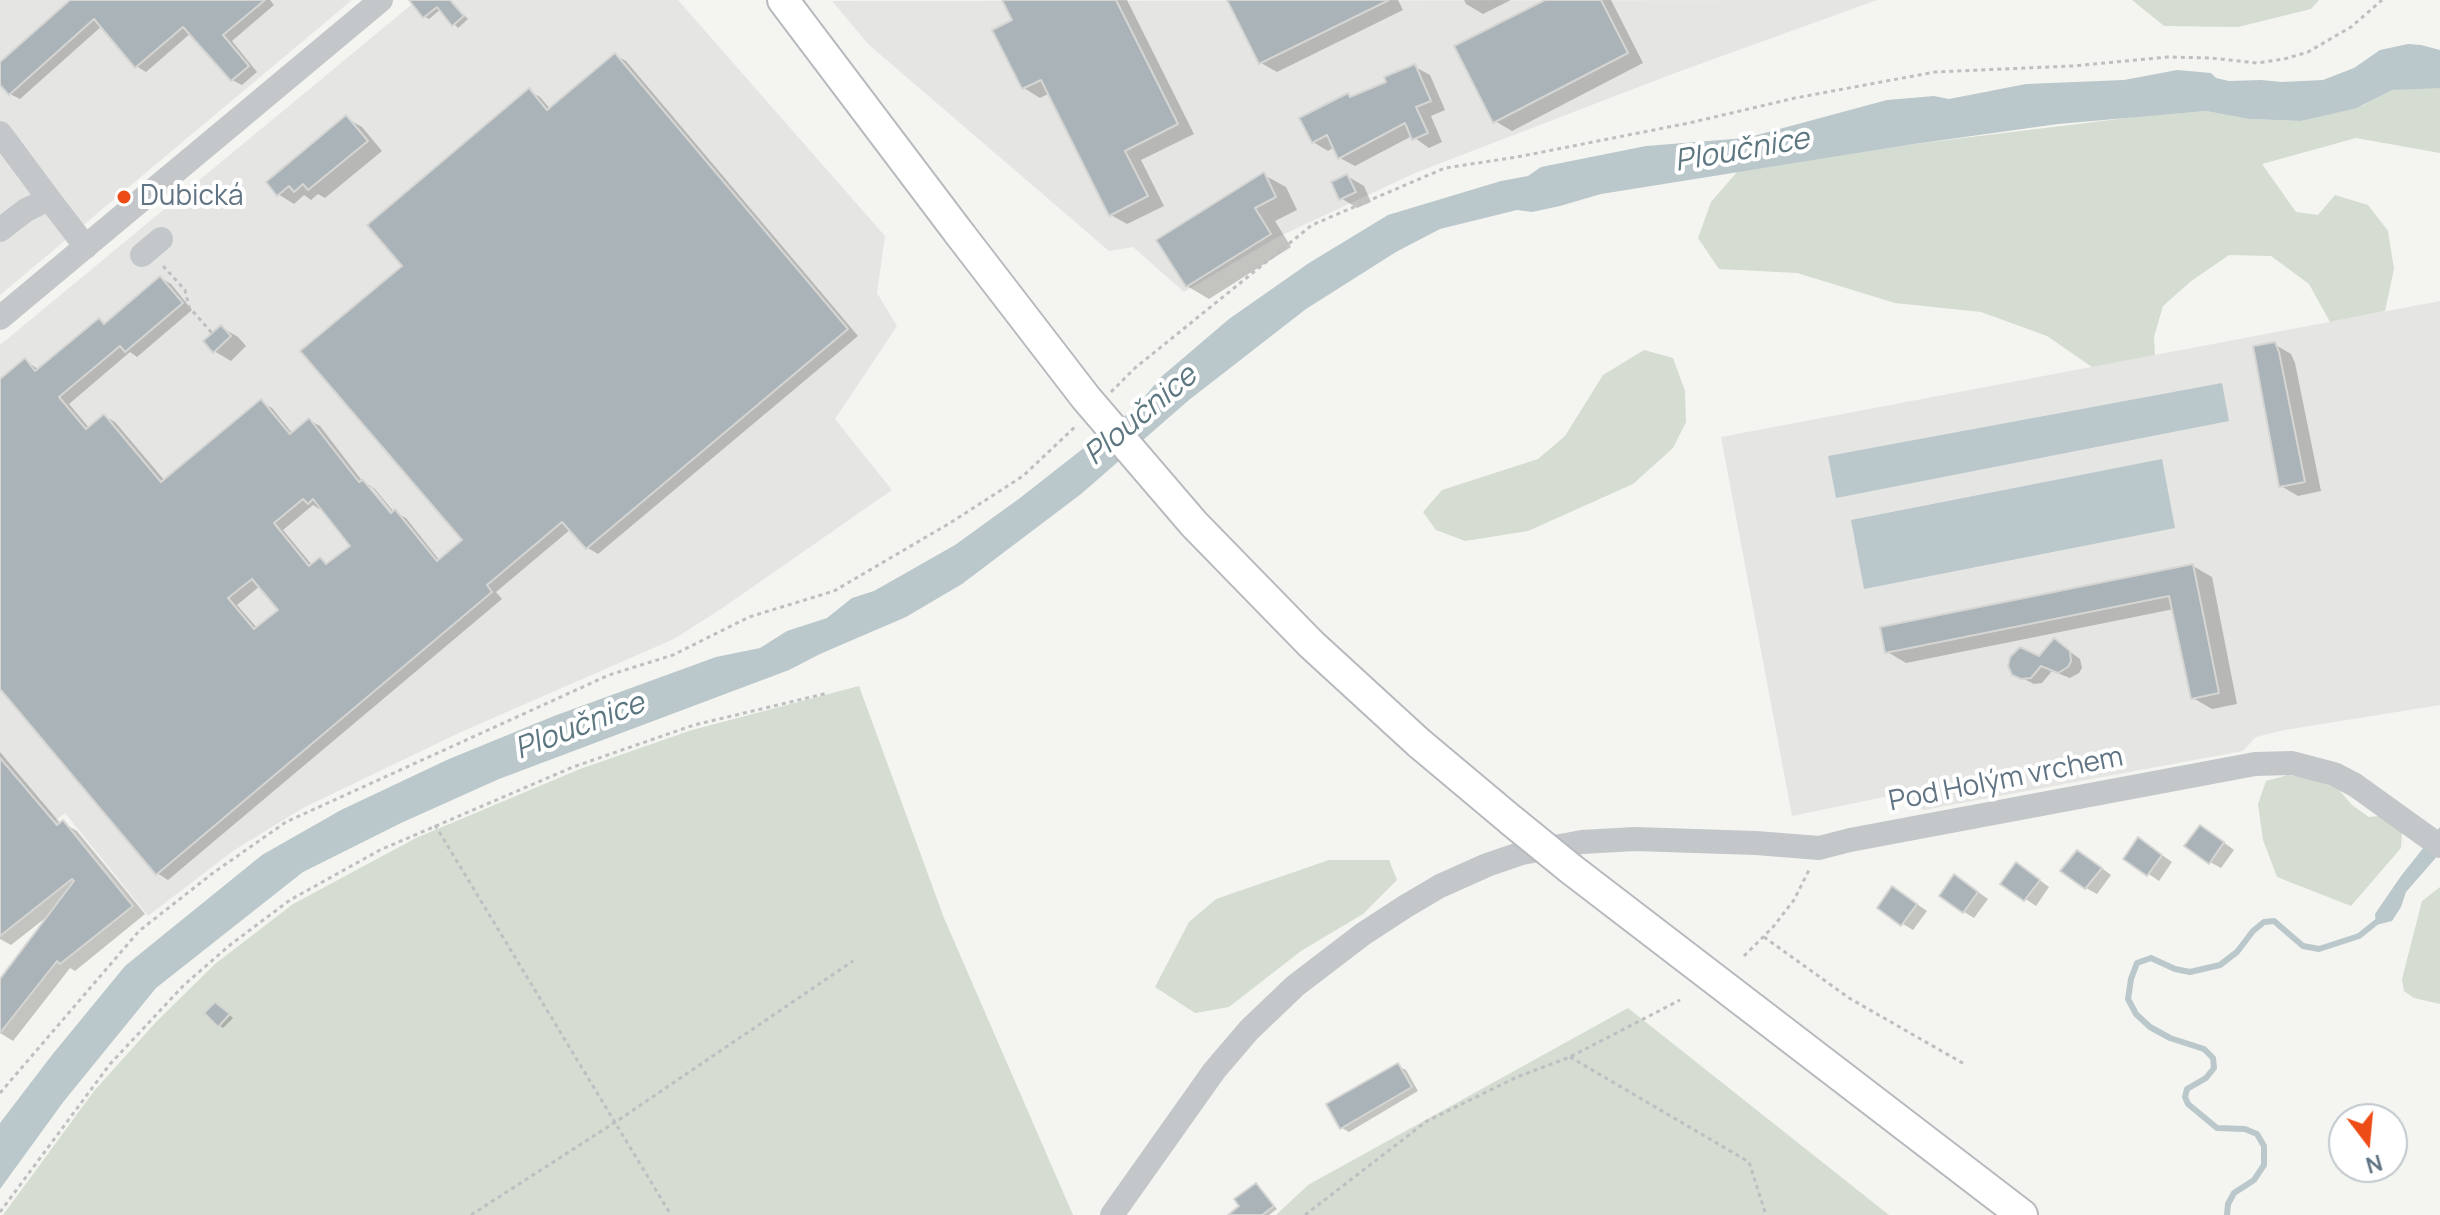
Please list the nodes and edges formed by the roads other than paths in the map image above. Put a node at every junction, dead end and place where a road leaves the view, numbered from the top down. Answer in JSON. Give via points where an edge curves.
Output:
{"nodes":[{"id":1,"x":381,"y":0,"type":"edge"},
{"id":2,"x":783,"y":0,"type":"edge"},
{"id":3,"x":0,"y":133,"type":"edge"},
{"id":4,"x":49,"y":199,"type":"junction"},
{"id":5,"x":1,"y":228,"type":"edge"},
{"id":6,"x":86,"y":247,"type":"junction"},
{"id":7,"x":0,"y":318,"type":"edge"},
{"id":8,"x":2440,"y":846,"type":"edge"},
{"id":9,"x":1112,"y":1215,"type":"edge"},
{"id":10,"x":2022,"y":1215,"type":"edge"}],
"edges":[{"from":1,"to":6,"type":"street"},
{"from":2,"to":10,"type":"main road","bridge":true,"via":[[1018,311],[1139,462],[1251,585],[1364,695],[1512,821]]},
{"from":3,"to":4,"type":"street"},
{"from":4,"to":5,"type":"street"},
{"from":4,"to":6,"type":"street"},
{"from":6,"to":7,"type":"street"},
{"from":8,"to":9,"type":"street","name":"Pod Holým vrchem","via":[[2355,785],[2292,763],[2255,764],[1819,848],[1635,839],[1522,853],[1440,886],[1363,934],[1295,986],[1214,1071]]}]}
